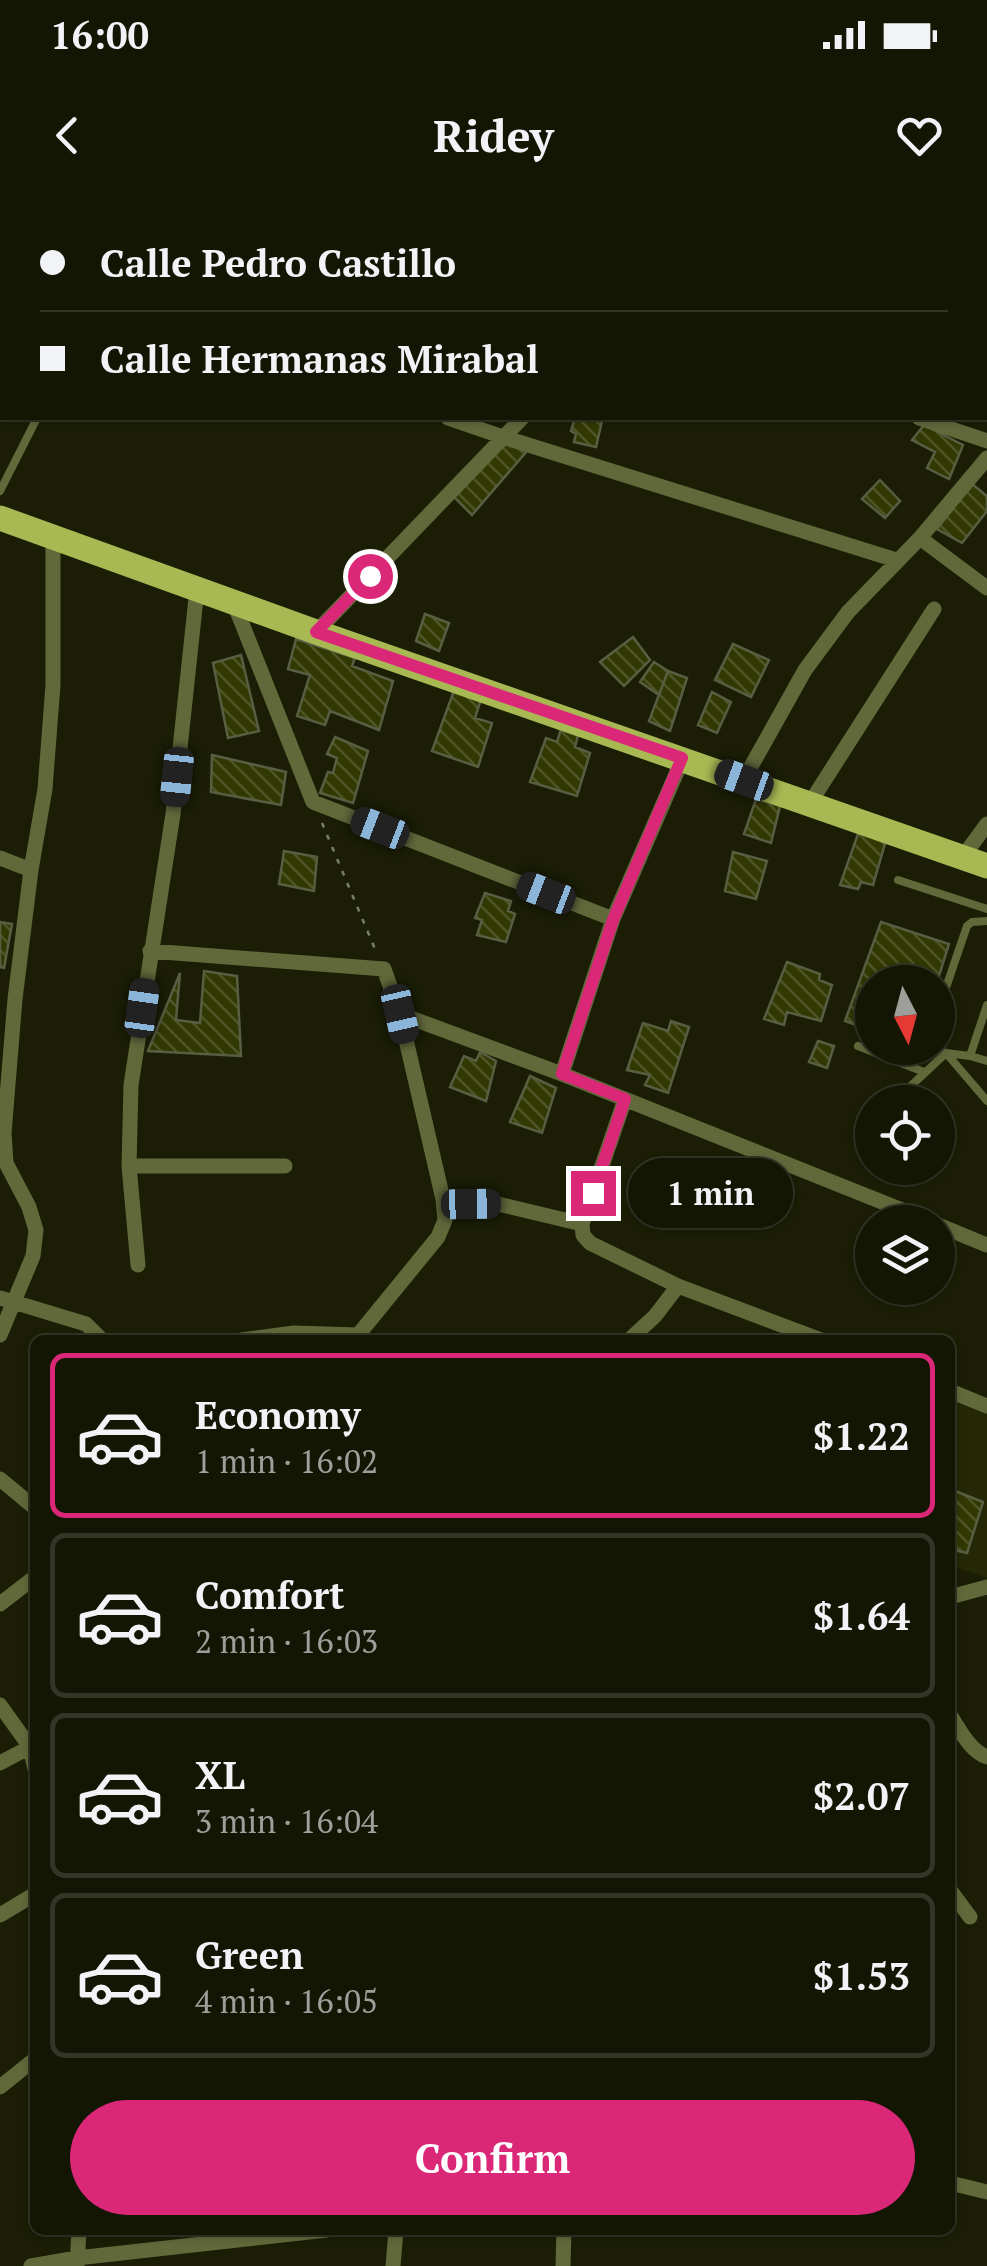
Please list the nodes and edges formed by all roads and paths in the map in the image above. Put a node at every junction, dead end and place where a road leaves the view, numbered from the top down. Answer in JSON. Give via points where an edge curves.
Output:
{"nodes":[{"id":1,"x":36,"y":420,"type":"edge"},
{"id":2,"x":454,"y":420,"type":"edge"},
{"id":3,"x":520,"y":420,"type":"edge"},
{"id":4,"x":925,"y":420,"type":"edge"},
{"id":5,"x":502,"y":437,"type":"junction"},
{"id":6,"x":987,"y":441,"type":"edge"},
{"id":7,"x":987,"y":458,"type":"edge"},
{"id":8,"x":0,"y":492,"type":"edge"},
{"id":9,"x":0,"y":518,"type":"edge"},
{"id":10,"x":53,"y":538,"type":"junction"},
{"id":11,"x":920,"y":538,"type":"junction"},
{"id":12,"x":896,"y":560,"type":"junction"},
{"id":13,"x":987,"y":588,"type":"edge"},
{"id":14,"x":198,"y":589,"type":"junction"},
{"id":15,"x":233,"y":602,"type":"junction"},
{"id":16,"x":934,"y":609,"type":"dead end"},
{"id":17,"x":316,"y":632,"type":"junction"},
{"id":18,"x":682,"y":758,"type":"junction"},
{"id":19,"x":744,"y":780,"type":"junction"},
{"id":20,"x":313,"y":802,"type":"junction"},
{"id":21,"x":810,"y":803,"type":"junction"},
{"id":22,"x":987,"y":824,"type":"edge"},
{"id":23,"x":0,"y":858,"type":"edge"},
{"id":24,"x":975,"y":862,"type":"edge"},
{"id":25,"x":31,"y":870,"type":"junction"},
{"id":26,"x":898,"y":880,"type":"dead end"},
{"id":27,"x":987,"y":908,"type":"edge"},
{"id":28,"x":613,"y":920,"type":"junction"},
{"id":29,"x":987,"y":920,"type":"edge"},
{"id":30,"x":150,"y":951,"type":"junction"},
{"id":31,"x":954,"y":965,"type":"edge"},
{"id":32,"x":384,"y":969,"type":"junction"},
{"id":33,"x":8,"y":996,"type":"edge"},
{"id":34,"x":987,"y":1005,"type":"edge"},
{"id":35,"x":400,"y":1014,"type":"junction"},
{"id":36,"x":955,"y":1054,"type":"edge"},
{"id":37,"x":970,"y":1056,"type":"junction"},
{"id":38,"x":987,"y":1061,"type":"edge"},
{"id":39,"x":955,"y":1064,"type":"edge"},
{"id":40,"x":906,"y":1065,"type":"edge"},
{"id":41,"x":932,"y":1065,"type":"edge"},
{"id":42,"x":924,"y":1072,"type":"junction"},
{"id":43,"x":562,"y":1074,"type":"junction"},
{"id":44,"x":911,"y":1085,"type":"edge"},
{"id":45,"x":625,"y":1099,"type":"junction"},
{"id":46,"x":987,"y":1101,"type":"edge"},
{"id":47,"x":3,"y":1162,"type":"edge"},
{"id":48,"x":129,"y":1166,"type":"junction"},
{"id":49,"x":284,"y":1166,"type":"dead end"},
{"id":50,"x":444,"y":1204,"type":"junction"},
{"id":51,"x":888,"y":1205,"type":"edge"},
{"id":52,"x":582,"y":1224,"type":"junction"},
{"id":53,"x":955,"y":1232,"type":"edge"},
{"id":54,"x":987,"y":1245,"type":"edge"},
{"id":55,"x":138,"y":1264,"type":"dead end"},
{"id":56,"x":678,"y":1286,"type":"junction"},
{"id":57,"x":7,"y":1299,"type":"edge"},
{"id":58,"x":97,"y":1335,"type":"edge"},
{"id":59,"x":279,"y":1335,"type":"edge"},
{"id":60,"x":320,"y":1335,"type":"edge"},
{"id":61,"x":360,"y":1335,"type":"edge"},
{"id":62,"x":634,"y":1335,"type":"edge"},
{"id":63,"x":808,"y":1335,"type":"edge"},
{"id":64,"x":0,"y":1336,"type":"edge"},
{"id":65,"x":955,"y":1393,"type":"edge"},
{"id":66,"x":987,"y":1406,"type":"edge"},
{"id":67,"x":0,"y":1479,"type":"edge"},
{"id":68,"x":30,"y":1504,"type":"edge"},
{"id":69,"x":30,"y":1582,"type":"edge"},
{"id":70,"x":987,"y":1587,"type":"edge"},
{"id":71,"x":955,"y":1596,"type":"edge"},
{"id":72,"x":0,"y":1604,"type":"edge"},
{"id":73,"x":0,"y":1706,"type":"edge"},
{"id":74,"x":955,"y":1722,"type":"edge"},
{"id":75,"x":30,"y":1747,"type":"joint"},
{"id":76,"x":987,"y":1756,"type":"edge"},
{"id":77,"x":0,"y":1763,"type":"edge"},
{"id":78,"x":30,"y":1897,"type":"edge"},
{"id":79,"x":955,"y":1897,"type":"edge"},
{"id":80,"x":0,"y":1915,"type":"edge"},
{"id":81,"x":970,"y":1917,"type":"dead end"},
{"id":82,"x":30,"y":2063,"type":"edge"},
{"id":83,"x":0,"y":2087,"type":"edge"},
{"id":84,"x":955,"y":2184,"type":"edge"},
{"id":85,"x":987,"y":2192,"type":"edge"},
{"id":86,"x":80,"y":2235,"type":"edge"},
{"id":87,"x":288,"y":2235,"type":"edge"},
{"id":88,"x":396,"y":2235,"type":"edge"},
{"id":89,"x":564,"y":2235,"type":"edge"},
{"id":90,"x":77,"y":2262,"type":"edge"},
{"id":91,"x":31,"y":2266,"type":"edge"},
{"id":92,"x":393,"y":2266,"type":"edge"},
{"id":93,"x":563,"y":2266,"type":"edge"}],
"edges":[{"from":1,"to":8,"type":"lane"},
{"from":2,"to":5,"type":"street"},
{"from":3,"to":5,"type":"street"},
{"from":4,"to":6,"type":"street"},
{"from":5,"to":12,"type":"street"},
{"from":5,"to":17,"type":"street"},
{"from":7,"to":11,"type":"street"},
{"from":9,"to":10,"type":"main road"},
{"from":10,"to":14,"type":"main road"},
{"from":10,"to":25,"type":"street","via":[[53,684]]},
{"from":11,"to":12,"type":"street"},
{"from":11,"to":13,"type":"street"},
{"from":12,"to":19,"type":"street","via":[[805,670]]},
{"from":14,"to":15,"type":"main road"},
{"from":14,"to":30,"type":"street"},
{"from":15,"to":17,"type":"main road"},
{"from":15,"to":20,"type":"street"},
{"from":16,"to":21,"type":"street"},
{"from":17,"to":18,"type":"main road"},
{"from":18,"to":19,"type":"main road"},
{"from":18,"to":28,"type":"street"},
{"from":19,"to":21,"type":"main road"},
{"from":20,"to":28,"type":"street"},
{"from":20,"to":32,"type":"path"},
{"from":21,"to":24,"type":"main road"},
{"from":22,"to":24,"type":"street"},
{"from":23,"to":25,"type":"street"},
{"from":25,"to":33,"type":"street"},
{"from":26,"to":27,"type":"lane"},
{"from":28,"to":43,"type":"street"},
{"from":29,"to":31,"type":"lane","via":[[967,926]]},
{"from":30,"to":32,"type":"street"},
{"from":30,"to":48,"type":"street","via":[[130,1084]]},
{"from":32,"to":35,"type":"street"},
{"from":33,"to":47,"type":"street"},
{"from":34,"to":37,"type":"lane"},
{"from":35,"to":43,"type":"street"},
{"from":35,"to":50,"type":"street"},
{"from":36,"to":37,"type":"lane"},
{"from":37,"to":38,"type":"lane"},
{"from":39,"to":46,"type":"lane"},
{"from":40,"to":42,"type":"lane"},
{"from":41,"to":42,"type":"lane"},
{"from":42,"to":44,"type":"lane"},
{"from":43,"to":45,"type":"street"},
{"from":45,"to":51,"type":"street"},
{"from":45,"to":52,"type":"street"},
{"from":47,"to":57,"type":"street","via":[[36,1230],[33,1256]]},
{"from":48,"to":49,"type":"street"},
{"from":48,"to":55,"type":"street"},
{"from":50,"to":52,"type":"street","via":[[498,1204]]},
{"from":50,"to":61,"type":"street","via":[[438,1237]]},
{"from":52,"to":56,"type":"street","via":[[590,1243]]},
{"from":53,"to":54,"type":"street"},
{"from":56,"to":62,"type":"street"},
{"from":56,"to":63,"type":"street"},
{"from":57,"to":58,"type":"street","via":[[86,1324]]},
{"from":57,"to":64,"type":"street"},
{"from":59,"to":60,"type":"street"},
{"from":65,"to":66,"type":"street"},
{"from":67,"to":68,"type":"street"},
{"from":69,"to":72,"type":"street"},
{"from":70,"to":71,"type":"street"},
{"from":73,"to":75,"type":"street"},
{"from":74,"to":76,"type":"street"},
{"from":75,"to":77,"type":"street"},
{"from":78,"to":80,"type":"street"},
{"from":79,"to":81,"type":"street"},
{"from":82,"to":83,"type":"street"},
{"from":84,"to":85,"type":"street"},
{"from":86,"to":90,"type":"street"},
{"from":87,"to":90,"type":"street"},
{"from":88,"to":92,"type":"street"},
{"from":89,"to":93,"type":"street"},
{"from":90,"to":91,"type":"street"}]}
